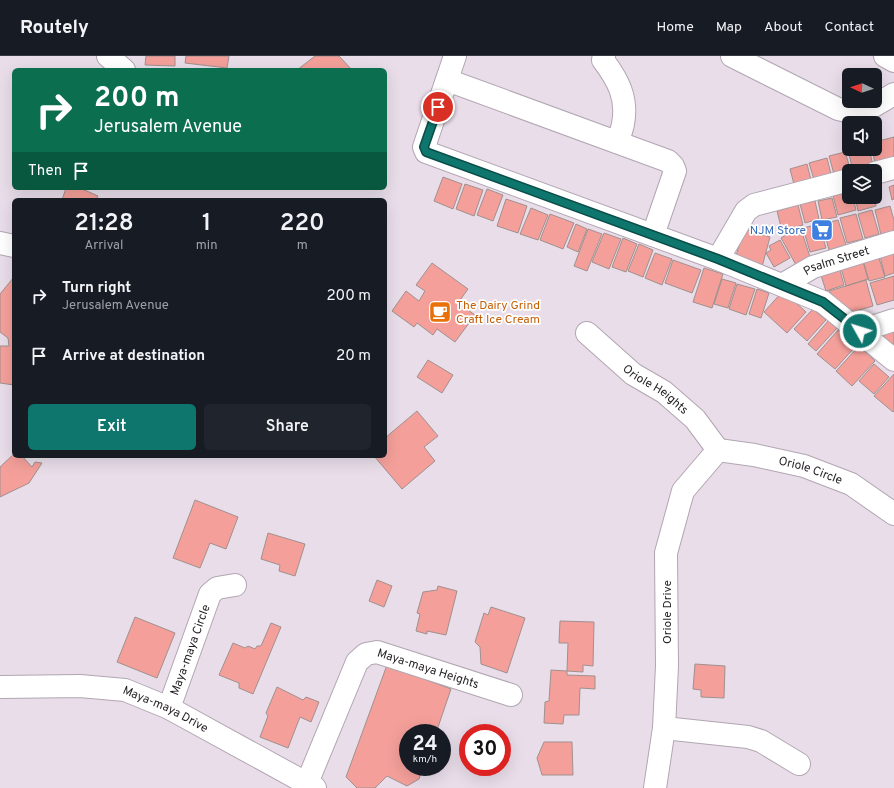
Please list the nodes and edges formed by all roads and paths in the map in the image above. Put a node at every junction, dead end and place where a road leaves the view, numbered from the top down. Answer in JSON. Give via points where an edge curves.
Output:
{"nodes":[{"id":1,"x":108,"y":56,"type":"edge"},
{"id":2,"x":456,"y":56,"type":"edge"},
{"id":3,"x":732,"y":56,"type":"edge"},
{"id":4,"x":885,"y":56,"type":"edge"},
{"id":5,"x":600,"y":57,"type":"edge"},
{"id":6,"x":894,"y":61,"type":"edge"},
{"id":7,"x":122,"y":68,"type":"edge"},
{"id":8,"x":447,"y":80,"type":"junction"},
{"id":9,"x":894,"y":94,"type":"edge"},
{"id":10,"x":616,"y":142,"type":"junction"},
{"id":11,"x":894,"y":168,"type":"edge"},
{"id":12,"x":882,"y":171,"type":"edge"},
{"id":13,"x":842,"y":182,"type":"edge"},
{"id":14,"x":653,"y":235,"type":"junction"},
{"id":15,"x":894,"y":242,"type":"edge"},
{"id":16,"x":0,"y":243,"type":"edge"},
{"id":17,"x":12,"y":246,"type":"edge"},
{"id":18,"x":718,"y":259,"type":"junction"},
{"id":19,"x":782,"y":285,"type":"junction"},
{"id":20,"x":894,"y":320,"type":"edge"},
{"id":21,"x":860,"y":331,"type":"junction"},
{"id":22,"x":587,"y":333,"type":"dead end"},
{"id":23,"x":894,"y":360,"type":"edge"},
{"id":24,"x":718,"y":450,"type":"junction"},
{"id":25,"x":894,"y":514,"type":"edge"},
{"id":26,"x":235,"y":584,"type":"dead end"},
{"id":27,"x":0,"y":687,"type":"edge"},
{"id":28,"x":511,"y":695,"type":"dead end"},
{"id":29,"x":169,"y":708,"type":"junction"},
{"id":30,"x":664,"y":728,"type":"junction"},
{"id":31,"x":799,"y":764,"type":"dead end"},
{"id":32,"x":311,"y":785,"type":"edge"},
{"id":33,"x":655,"y":788,"type":"edge"}],
"edges":[{"from":1,"to":7,"type":"street"},
{"from":2,"to":8,"type":"street"},
{"from":3,"to":9,"type":"street","via":[[838,109],[860,114]]},
{"from":4,"to":6,"type":"street"},
{"from":5,"to":10,"type":"street","via":[[618,81],[622,98],[623,124]]},
{"from":8,"to":10,"type":"street"},
{"from":8,"to":14,"type":"street","via":[[424,147],[426,152]]},
{"from":10,"to":14,"type":"street","via":[[668,161],[675,171]]},
{"from":11,"to":12,"type":"street"},
{"from":13,"to":18,"type":"street","via":[[754,205],[746,211]]},
{"from":14,"to":18,"type":"street"},
{"from":15,"to":19,"type":"street","name":"Psalm Street","via":[[813,268]]},
{"from":16,"to":17,"type":"street"},
{"from":18,"to":19,"type":"street"},
{"from":19,"to":21,"type":"street","via":[[823,302]]},
{"from":20,"to":21,"type":"street"},
{"from":21,"to":23,"type":"street"},
{"from":22,"to":24,"type":"street","name":"Oriole Heights","via":[[633,374],[664,392],[695,419]]},
{"from":24,"to":25,"type":"street","name":"Oriole Circle","via":[[804,466],[851,484]]},
{"from":24,"to":30,"type":"street","name":"Oriole Drive","via":[[683,491],[666,553],[667,666]]},
{"from":26,"to":29,"type":"street","name":"Maya-maya Circle","via":[[218,588],[210,594]]},
{"from":27,"to":29,"type":"street","name":"Maya-maya Drive","via":[[80,686],[125,690]]},
{"from":28,"to":32,"type":"street","name":"Maya-maya Heights","via":[[377,652],[366,654],[357,662]]},
{"from":29,"to":32,"type":"street","name":"Maya-maya Drive"},
{"from":30,"to":31,"type":"street","via":[[748,737],[761,741]]},
{"from":30,"to":33,"type":"street","name":"Oriole Drive"}]}
